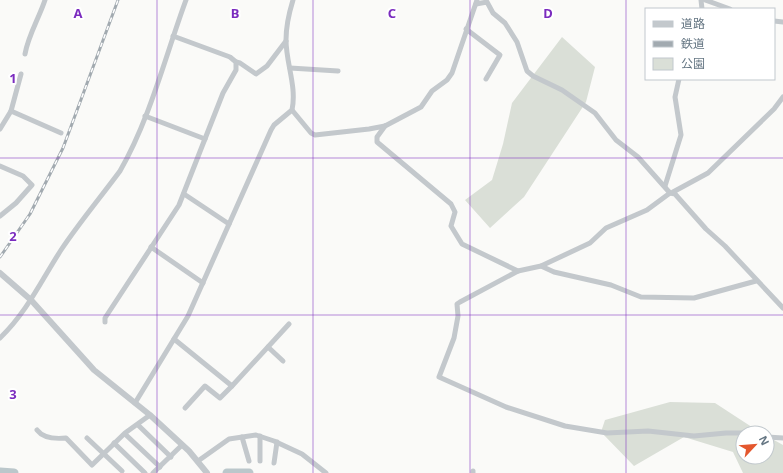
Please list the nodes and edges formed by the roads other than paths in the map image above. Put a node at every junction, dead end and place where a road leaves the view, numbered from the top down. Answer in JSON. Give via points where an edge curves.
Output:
{"nodes":[{"id":1,"x":45,"y":0,"type":"edge"},
{"id":2,"x":186,"y":0,"type":"edge"},
{"id":3,"x":293,"y":0,"type":"edge"},
{"id":4,"x":705,"y":0,"type":"edge"},
{"id":5,"x":476,"y":2,"type":"edge"},
{"id":6,"x":727,"y":8,"type":"edge"},
{"id":7,"x":466,"y":29,"type":"junction"},
{"id":8,"x":173,"y":36,"type":"junction"},
{"id":9,"x":286,"y":41,"type":"junction"},
{"id":10,"x":25,"y":54,"type":"dead end"},
{"id":11,"x":236,"y":62,"type":"junction"},
{"id":12,"x":290,"y":68,"type":"junction"},
{"id":13,"x":338,"y":71,"type":"dead end"},
{"id":14,"x":21,"y":74,"type":"dead end"},
{"id":15,"x":486,"y":78,"type":"dead end"},
{"id":16,"x":679,"y":80,"type":"edge"},
{"id":17,"x":783,"y":97,"type":"edge"},
{"id":18,"x":292,"y":110,"type":"junction"},
{"id":19,"x":11,"y":111,"type":"junction"},
{"id":20,"x":145,"y":116,"type":"junction"},
{"id":21,"x":385,"y":126,"type":"junction"},
{"id":22,"x":0,"y":129,"type":"edge"},
{"id":23,"x":61,"y":133,"type":"dead end"},
{"id":24,"x":205,"y":139,"type":"junction"},
{"id":25,"x":0,"y":166,"type":"edge"},
{"id":26,"x":665,"y":186,"type":"junction"},
{"id":27,"x":671,"y":192,"type":"junction"},
{"id":28,"x":184,"y":194,"type":"junction"},
{"id":29,"x":0,"y":216,"type":"edge"},
{"id":30,"x":229,"y":224,"type":"junction"},
{"id":31,"x":151,"y":247,"type":"junction"},
{"id":32,"x":540,"y":266,"type":"junction"},
{"id":33,"x":518,"y":271,"type":"junction"},
{"id":34,"x":0,"y":273,"type":"edge"},
{"id":35,"x":756,"y":281,"type":"junction"},
{"id":36,"x":203,"y":283,"type":"junction"},
{"id":37,"x":31,"y":300,"type":"junction"},
{"id":38,"x":783,"y":308,"type":"edge"},
{"id":39,"x":105,"y":322,"type":"dead end"},
{"id":40,"x":289,"y":324,"type":"dead end"},
{"id":41,"x":0,"y":338,"type":"edge"},
{"id":42,"x":174,"y":339,"type":"junction"},
{"id":43,"x":268,"y":346,"type":"junction"},
{"id":44,"x":283,"y":361,"type":"dead end"},
{"id":45,"x":232,"y":386,"type":"junction"},
{"id":46,"x":135,"y":403,"type":"junction"},
{"id":47,"x":185,"y":408,"type":"dead end"},
{"id":48,"x":150,"y":415,"type":"junction"},
{"id":49,"x":138,"y":425,"type":"junction"},
{"id":50,"x":37,"y":430,"type":"dead end"},
{"id":51,"x":735,"y":433,"type":"edge"},
{"id":52,"x":124,"y":434,"type":"junction"},
{"id":53,"x":260,"y":436,"type":"junction"},
{"id":54,"x":242,"y":437,"type":"junction"},
{"id":55,"x":87,"y":438,"type":"dead end"},
{"id":56,"x":277,"y":442,"type":"junction"},
{"id":57,"x":114,"y":443,"type":"junction"},
{"id":58,"x":182,"y":445,"type":"junction"},
{"id":59,"x":104,"y":453,"type":"junction"},
{"id":60,"x":171,"y":456,"type":"junction"},
{"id":61,"x":249,"y":461,"type":"dead end"},
{"id":62,"x":260,"y":461,"type":"dead end"},
{"id":63,"x":198,"y":462,"type":"junction"},
{"id":64,"x":274,"y":463,"type":"dead end"},
{"id":65,"x":160,"y":467,"type":"junction"},
{"id":66,"x":122,"y":471,"type":"dead end"},
{"id":67,"x":145,"y":473,"type":"edge"},
{"id":68,"x":152,"y":473,"type":"edge"},
{"id":69,"x":207,"y":473,"type":"edge"},
{"id":70,"x":326,"y":473,"type":"edge"}],
"edges":[{"from":1,"to":10,"type":"street"},
{"from":2,"to":8,"type":"street"},
{"from":3,"to":9,"type":"street"},
{"from":4,"to":6,"type":"street"},
{"from":5,"to":7,"type":"street"},
{"from":5,"to":26,"type":"street","via":[[487,2],[493,13],[505,23],[517,42],[524,64],[531,74],[562,90],[595,113],[616,140],[638,157]]},
{"from":7,"to":15,"type":"street","via":[[500,54]]},
{"from":7,"to":21,"type":"street","via":[[450,77],[432,91],[420,107]]},
{"from":8,"to":11,"type":"street","via":[[230,57]]},
{"from":8,"to":20,"type":"street"},
{"from":9,"to":11,"type":"street","via":[[267,66],[256,74],[240,62]]},
{"from":9,"to":12,"type":"street"},
{"from":11,"to":24,"type":"street","via":[[236,70],[223,93]]},
{"from":12,"to":13,"type":"street"},
{"from":12,"to":18,"type":"street"},
{"from":14,"to":19,"type":"street"},
{"from":16,"to":26,"type":"street","via":[[675,97],[681,135]]},
{"from":17,"to":27,"type":"street","via":[[708,174]]},
{"from":18,"to":21,"type":"street","via":[[315,135]]},
{"from":18,"to":30,"type":"street","via":[[271,130]]},
{"from":19,"to":22,"type":"street"},
{"from":19,"to":23,"type":"street"},
{"from":20,"to":24,"type":"street"},
{"from":20,"to":37,"type":"street","via":[[120,171],[62,250]]},
{"from":21,"to":33,"type":"street","via":[[377,137],[377,142],[450,202],[455,212],[451,226],[460,243]]},
{"from":24,"to":28,"type":"street"},
{"from":25,"to":29,"type":"street","via":[[23,176],[32,185]]},
{"from":26,"to":27,"type":"street"},
{"from":27,"to":32,"type":"street","via":[[647,210],[606,228],[590,243]]},
{"from":27,"to":35,"type":"street"},
{"from":28,"to":30,"type":"street"},
{"from":28,"to":31,"type":"street"},
{"from":30,"to":36,"type":"street"},
{"from":31,"to":36,"type":"street"},
{"from":31,"to":39,"type":"street","via":[[105,318]]},
{"from":32,"to":33,"type":"street"},
{"from":32,"to":35,"type":"street","via":[[554,272],[611,285],[640,297],[694,298]]},
{"from":33,"to":51,"type":"street","via":[[457,304],[458,316],[454,338],[439,377],[532,417],[607,433],[648,431],[694,436]]},
{"from":34,"to":37,"type":"street"},
{"from":35,"to":38,"type":"street"},
{"from":36,"to":42,"type":"street"},
{"from":37,"to":41,"type":"street"},
{"from":37,"to":46,"type":"street","via":[[94,370]]},
{"from":40,"to":43,"type":"street"},
{"from":42,"to":45,"type":"street"},
{"from":42,"to":46,"type":"street"},
{"from":43,"to":44,"type":"street"},
{"from":43,"to":45,"type":"street"},
{"from":45,"to":47,"type":"street","via":[[220,398],[206,386]]},
{"from":46,"to":48,"type":"street"},
{"from":48,"to":49,"type":"street"},
{"from":48,"to":58,"type":"street"},
{"from":49,"to":52,"type":"street"},
{"from":49,"to":60,"type":"street"},
{"from":50,"to":59,"type":"street","via":[[40,434],[55,439],[66,438],[92,465]]},
{"from":52,"to":57,"type":"street"},
{"from":52,"to":65,"type":"street"},
{"from":53,"to":54,"type":"street"},
{"from":53,"to":56,"type":"street"},
{"from":53,"to":62,"type":"street"},
{"from":54,"to":61,"type":"street"},
{"from":54,"to":63,"type":"street","via":[[229,439]]},
{"from":55,"to":59,"type":"street"},
{"from":56,"to":64,"type":"street"},
{"from":56,"to":70,"type":"street","via":[[302,454]]},
{"from":57,"to":59,"type":"street"},
{"from":57,"to":67,"type":"street"},
{"from":58,"to":60,"type":"street"},
{"from":58,"to":63,"type":"street"},
{"from":59,"to":66,"type":"street"},
{"from":60,"to":65,"type":"street"},
{"from":63,"to":69,"type":"street"},
{"from":65,"to":68,"type":"street"}]}
